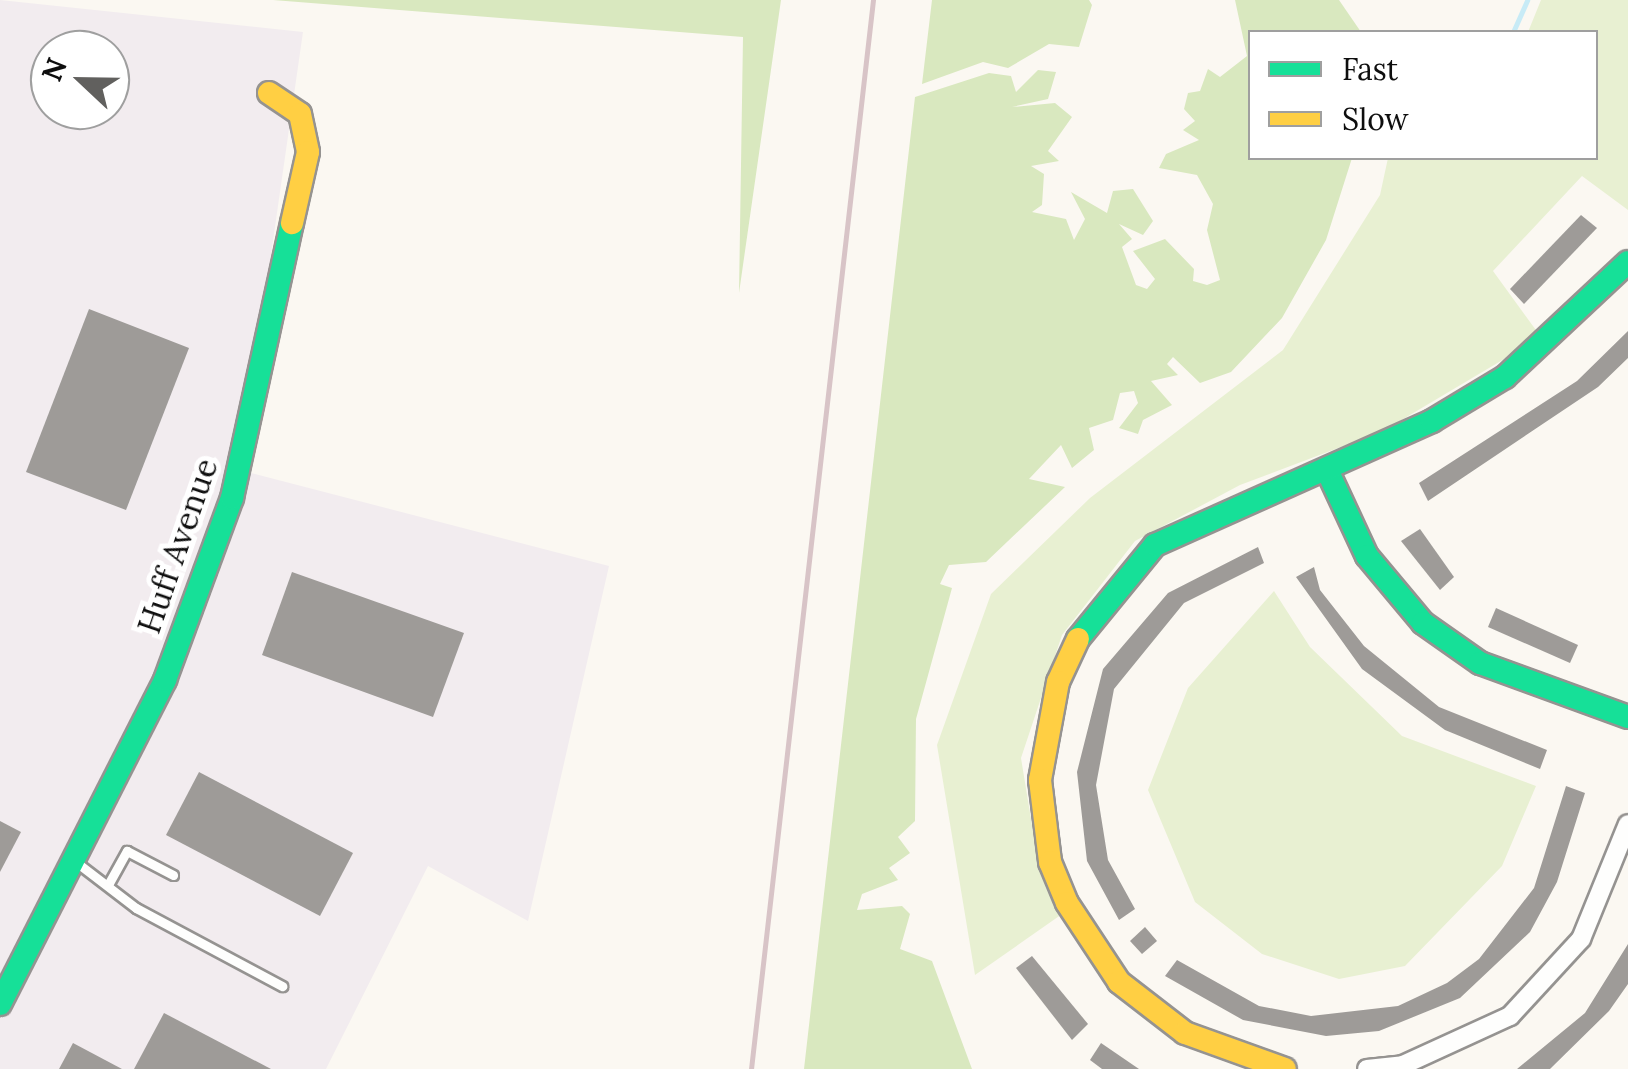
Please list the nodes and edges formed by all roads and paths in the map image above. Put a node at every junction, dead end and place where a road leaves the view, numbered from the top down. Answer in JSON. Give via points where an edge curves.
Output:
{"nodes":[{"id":1,"x":269,"y":93,"type":"dead end"},
{"id":2,"x":1628,"y":262,"type":"edge"},
{"id":3,"x":1327,"y":470,"type":"junction"},
{"id":4,"x":1628,"y":717,"type":"edge"},
{"id":5,"x":1628,"y":824,"type":"edge"},
{"id":6,"x":75,"y":862,"type":"junction"},
{"id":7,"x":173,"y":875,"type":"dead end"},
{"id":8,"x":109,"y":883,"type":"junction"},
{"id":9,"x":282,"y":986,"type":"dead end"},
{"id":10,"x":0,"y":1004,"type":"edge"},
{"id":11,"x":1284,"y":1069,"type":"edge"},
{"id":12,"x":1368,"y":1069,"type":"edge"}],
"edges":[{"from":1,"to":6,"type":"street","name":"Huff Avenue","via":[[300,114],[308,152],[245,452],[165,680]]},
{"from":2,"to":3,"type":"street","via":[[1505,378]]},
{"from":3,"to":4,"type":"street","via":[[1367,556],[1423,624],[1480,663]]},
{"from":3,"to":11,"type":"street","via":[[1155,544],[1086,622],[1043,732],[1050,862],[1119,982],[1185,1033]]},
{"from":5,"to":12,"type":"street","via":[[1581,939],[1510,1016],[1403,1065]]},
{"from":6,"to":8,"type":"lane"},
{"from":6,"to":10,"type":"street","name":"Huff Avenue"},
{"from":7,"to":8,"type":"lane","via":[[127,850]]},
{"from":8,"to":9,"type":"lane","via":[[136,908]]}]}
